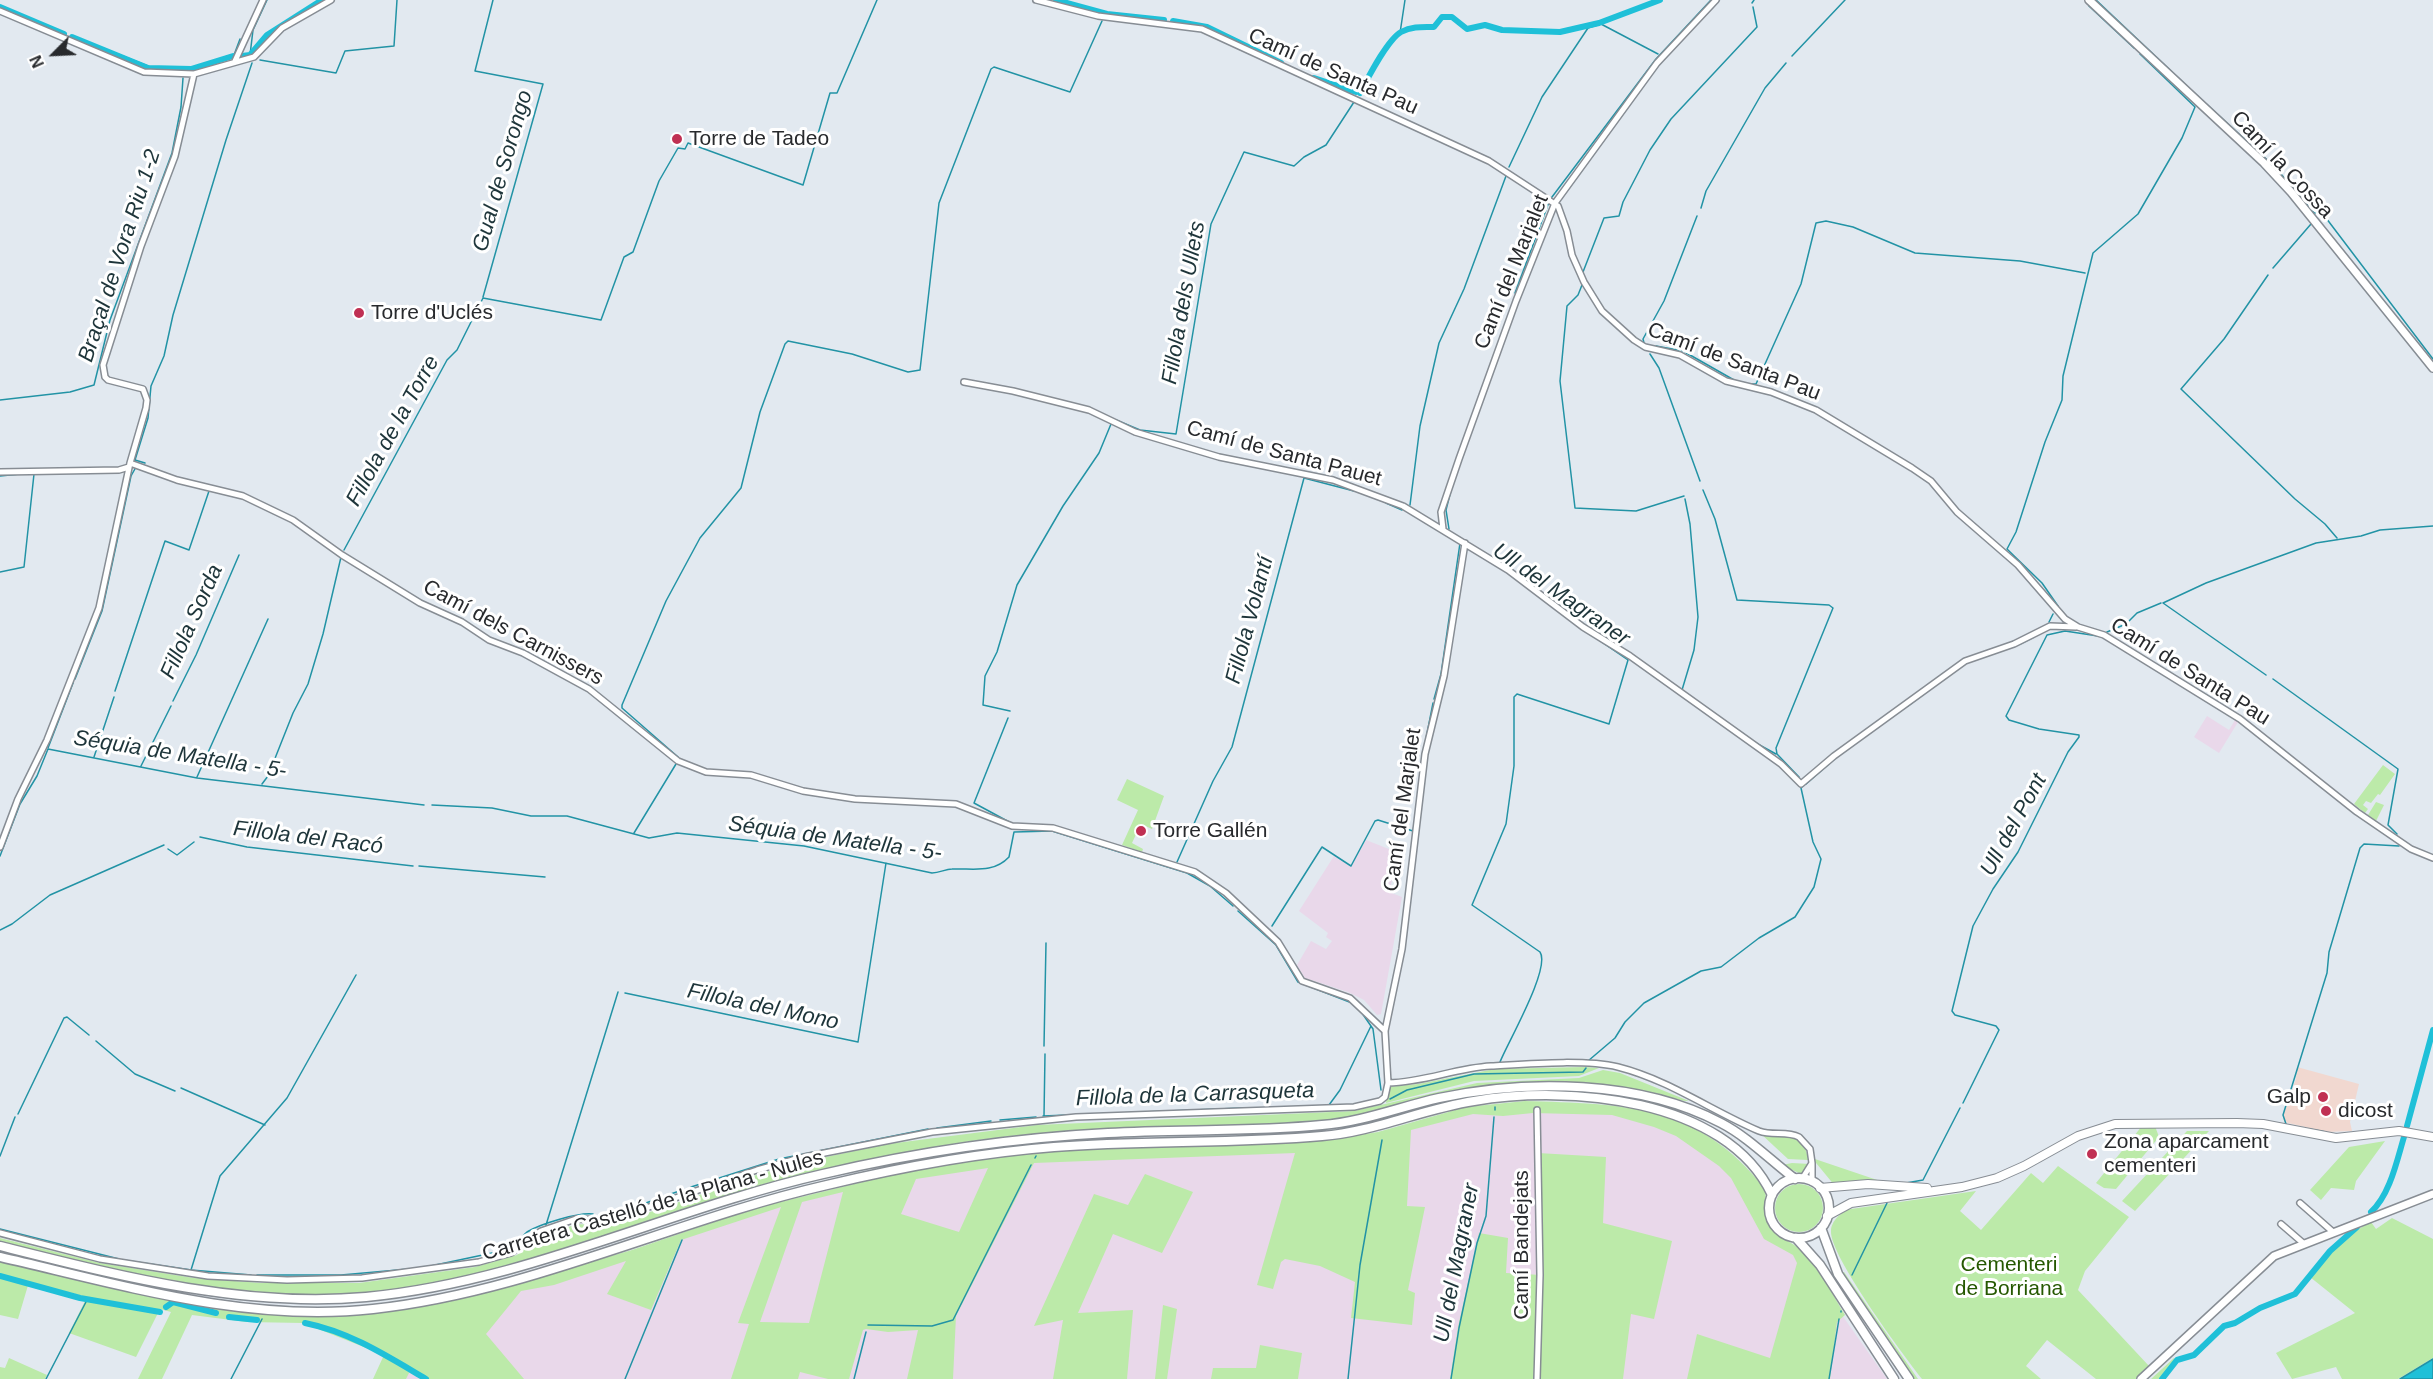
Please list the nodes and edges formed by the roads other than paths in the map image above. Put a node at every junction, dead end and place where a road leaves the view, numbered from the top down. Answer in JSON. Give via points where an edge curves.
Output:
{"nodes":[{"id":1,"x":263,"y":0,"type":"edge"},
{"id":2,"x":330,"y":0,"type":"edge"},
{"id":3,"x":1036,"y":0,"type":"edge"},
{"id":4,"x":1716,"y":0,"type":"edge"},
{"id":5,"x":2089,"y":0,"type":"edge"},
{"id":6,"x":0,"y":11,"type":"edge"},
{"id":7,"x":235,"y":61,"type":"junction"},
{"id":8,"x":194,"y":74,"type":"junction"},
{"id":9,"x":1555,"y":203,"type":"junction"},
{"id":10,"x":2433,"y":368,"type":"edge"},
{"id":11,"x":964,"y":382,"type":"dead end"},
{"id":12,"x":130,"y":465,"type":"junction"},
{"id":13,"x":0,"y":472,"type":"edge"},
{"id":14,"x":1443,"y":529,"type":"junction"},
{"id":15,"x":1465,"y":543,"type":"junction"},
{"id":16,"x":2078,"y":627,"type":"junction"},
{"id":17,"x":0,"y":847,"type":"edge"},
{"id":18,"x":2433,"y":858,"type":"edge"},
{"id":19,"x":1385,"y":1031,"type":"junction"},
{"id":20,"x":1388,"y":1083,"type":"junction"},
{"id":21,"x":1537,"y":1110,"type":"dead end"},
{"id":22,"x":2433,"y":1137,"type":"edge"},
{"id":23,"x":1812,"y":1163,"type":"junction"},
{"id":24,"x":1798,"y":1179,"type":"junction"},
{"id":25,"x":1812,"y":1182,"type":"junction"},
{"id":26,"x":1962,"y":1187,"type":"junction"},
{"id":27,"x":1820,"y":1188,"type":"junction"},
{"id":28,"x":2433,"y":1194,"type":"edge"},
{"id":29,"x":1772,"y":1195,"type":"junction"},
{"id":30,"x":2300,"y":1203,"type":"dead end"},
{"id":31,"x":1827,"y":1216,"type":"junction"},
{"id":32,"x":2280,"y":1224,"type":"dead end"},
{"id":33,"x":1821,"y":1228,"type":"junction"},
{"id":34,"x":2333,"y":1232,"type":"junction"},
{"id":35,"x":0,"y":1233,"type":"edge"},
{"id":36,"x":1796,"y":1238,"type":"junction"},
{"id":37,"x":2303,"y":1243,"type":"junction"},
{"id":38,"x":0,"y":1246,"type":"edge"},
{"id":39,"x":0,"y":1257,"type":"edge"},
{"id":40,"x":1537,"y":1379,"type":"edge"},
{"id":41,"x":1894,"y":1379,"type":"edge"},
{"id":42,"x":1908,"y":1379,"type":"edge"},
{"id":43,"x":2140,"y":1379,"type":"edge"}],
"edges":[{"from":1,"to":7,"type":"street"},
{"from":2,"to":7,"type":"street","via":[[282,28],[254,57]]},
{"from":3,"to":9,"type":"street","name":"Camí de Santa Pau","via":[[1098,16],[1202,29],[1482,156]]},
{"from":4,"to":9,"type":"street","name":"Camí del Marjalet","via":[[1657,63]]},
{"from":5,"to":10,"type":"street","name":"Camí la Cossa","via":[[2277,178]]},
{"from":6,"to":8,"type":"street","via":[[144,72]]},
{"from":7,"to":8,"type":"street"},
{"from":8,"to":12,"type":"street","via":[[175,156],[103,365],[108,380],[145,392],[146,408]]},
{"from":9,"to":14,"type":"street","name":"Camí del Marjalet","via":[[1459,459],[1442,512]]},
{"from":9,"to":16,"type":"street","name":"Camí de Santa Pau","via":[[1584,282],[1622,331],[1645,347],[1680,355],[1726,381],[1771,392],[1816,410],[1912,468],[1931,481],[1958,512],[2018,565],[2057,611]]},
{"from":11,"to":14,"type":"street","name":"Camí de Santa Pauet","via":[[1089,410],[1135,432],[1220,457],[1333,480],[1403,506]]},
{"from":12,"to":13,"type":"street","name":"Camí dels Carnissers","via":[[119,470]]},
{"from":12,"to":17,"type":"street","via":[[99,608]]},
{"from":12,"to":19,"type":"street","name":"Camí dels Carnissers","via":[[243,496],[293,520],[420,603],[589,688],[678,761],[706,772],[751,775],[803,791],[855,799],[956,804],[1012,826],[1053,828],[1195,872],[1226,893],[1278,942],[1302,981],[1350,998]]},
{"from":14,"to":15,"type":"street","name":"Camí de Santa Pauet"},
{"from":15,"to":16,"type":"street","name":"Camí de Santa Pauet","via":[[1781,764],[1801,784],[1965,661],[2050,626]]},
{"from":15,"to":19,"type":"street","name":"Camí del Marjalet","via":[[1443,676],[1425,754],[1402,949]]},
{"from":16,"to":18,"type":"street","name":"Camí de Santa Pau","via":[[2104,635],[2241,719],[2357,812],[2411,849]]},
{"from":19,"to":20,"type":"street","name":"Camí del Marjalet"},
{"from":20,"to":23,"type":"street","via":[[1490,1066],[1620,1067],[1691,1095],[1760,1131],[1799,1137],[1810,1149]]},
{"from":20,"to":35,"type":"street","via":[[1380,1101],[1354,1107],[1076,1117],[995,1124],[874,1142],[757,1170],[611,1220],[576,1219],[541,1231],[511,1253],[479,1262],[362,1278],[208,1276],[100,1259]]},
{"from":21,"to":40,"type":"street","name":"Camí Bandejats"},
{"from":22,"to":26,"type":"main road","via":[[2399,1131],[2336,1138],[2263,1124],[2115,1124],[2078,1136],[1997,1178]]},
{"from":23,"to":24,"type":"street"},
{"from":23,"to":25,"type":"street"},
{"from":24,"to":25,"type":"main road"},
{"from":24,"to":29,"type":"main road","via":[[1782,1184]]},
{"from":24,"to":38,"type":"main road","name":"Carretera Castelló de la Plana - Nules","via":[[1725,1125],[1664,1100],[1607,1090],[1513,1088],[1456,1095],[1373,1117],[1319,1125],[1067,1135],[942,1149],[765,1188],[597,1244],[484,1275],[370,1296],[282,1300],[234,1296]]},
{"from":25,"to":27,"type":"main road"},
{"from":26,"to":27,"type":"main road","via":[[1909,1189],[1868,1184]]},
{"from":26,"to":31,"type":"main road","via":[[1851,1203]]},
{"from":27,"to":31,"type":"main road","via":[[1827,1201]]},
{"from":28,"to":34,"type":"street"},
{"from":29,"to":36,"type":"main road","via":[[1769,1210],[1774,1225]]},
{"from":29,"to":39,"type":"main road","name":"Carretera Castelló de la Plana - Nules","via":[[1764,1177],[1721,1138],[1668,1112],[1607,1100],[1513,1097],[1436,1108],[1376,1127],[1321,1136],[1057,1147],[945,1160],[768,1199],[644,1241],[487,1287],[371,1309],[281,1311],[232,1306]]},
{"from":30,"to":34,"type":"street"},
{"from":31,"to":33,"type":"main road"},
{"from":32,"to":37,"type":"street"},
{"from":33,"to":36,"type":"main road","via":[[1810,1236]]},
{"from":33,"to":42,"type":"main road","via":[[1838,1274]]},
{"from":34,"to":37,"type":"street"},
{"from":36,"to":41,"type":"main road","via":[[1820,1266]]},
{"from":37,"to":43,"type":"street","via":[[2262,1265]]}]}
